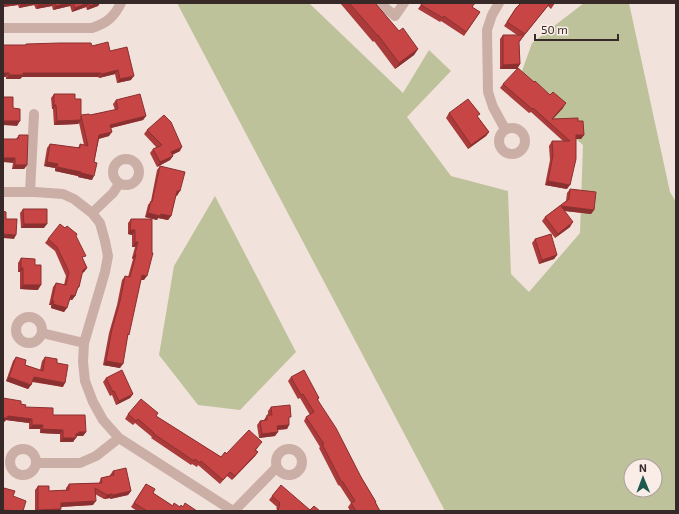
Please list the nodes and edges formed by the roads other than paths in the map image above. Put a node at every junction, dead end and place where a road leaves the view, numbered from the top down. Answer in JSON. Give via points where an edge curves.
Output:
{"nodes":[{"id":1,"x":380,"y":3,"type":"edge"},
{"id":2,"x":404,"y":3,"type":"edge"},
{"id":3,"x":499,"y":3,"type":"edge"},
{"id":4,"x":119,"y":8,"type":"edge"},
{"id":5,"x":3,"y":28,"type":"edge"},
{"id":6,"x":34,"y":114,"type":"dead end"},
{"id":7,"x":505,"y":129,"type":"dead end"},
{"id":8,"x":119,"y":184,"type":"dead end"},
{"id":9,"x":3,"y":192,"type":"edge"},
{"id":10,"x":30,"y":192,"type":"junction"},
{"id":11,"x":92,"y":213,"type":"junction"},
{"id":12,"x":42,"y":333,"type":"dead end"},
{"id":13,"x":84,"y":343,"type":"junction"},
{"id":14,"x":119,"y":438,"type":"junction"},
{"id":15,"x":36,"y":463,"type":"dead end"},
{"id":16,"x":276,"y":468,"type":"dead end"},
{"id":17,"x":233,"y":511,"type":"edge"}],
"edges":[{"from":1,"to":2,"type":"street","via":[[395,16]]},
{"from":3,"to":7,"type":"street","via":[[487,30],[488,92]]},
{"from":4,"to":5,"type":"street","via":[[104,24],[92,28]]},
{"from":6,"to":10,"type":"street"},
{"from":8,"to":11,"type":"street"},
{"from":9,"to":10,"type":"street"},
{"from":10,"to":11,"type":"street","via":[[63,194]]},
{"from":11,"to":13,"type":"street","via":[[100,223],[108,256]]},
{"from":12,"to":13,"type":"street"},
{"from":13,"to":14,"type":"street","via":[[85,381],[103,420]]},
{"from":14,"to":15,"type":"street","via":[[96,456],[80,463]]},
{"from":14,"to":17,"type":"street"},
{"from":16,"to":17,"type":"street"}]}
